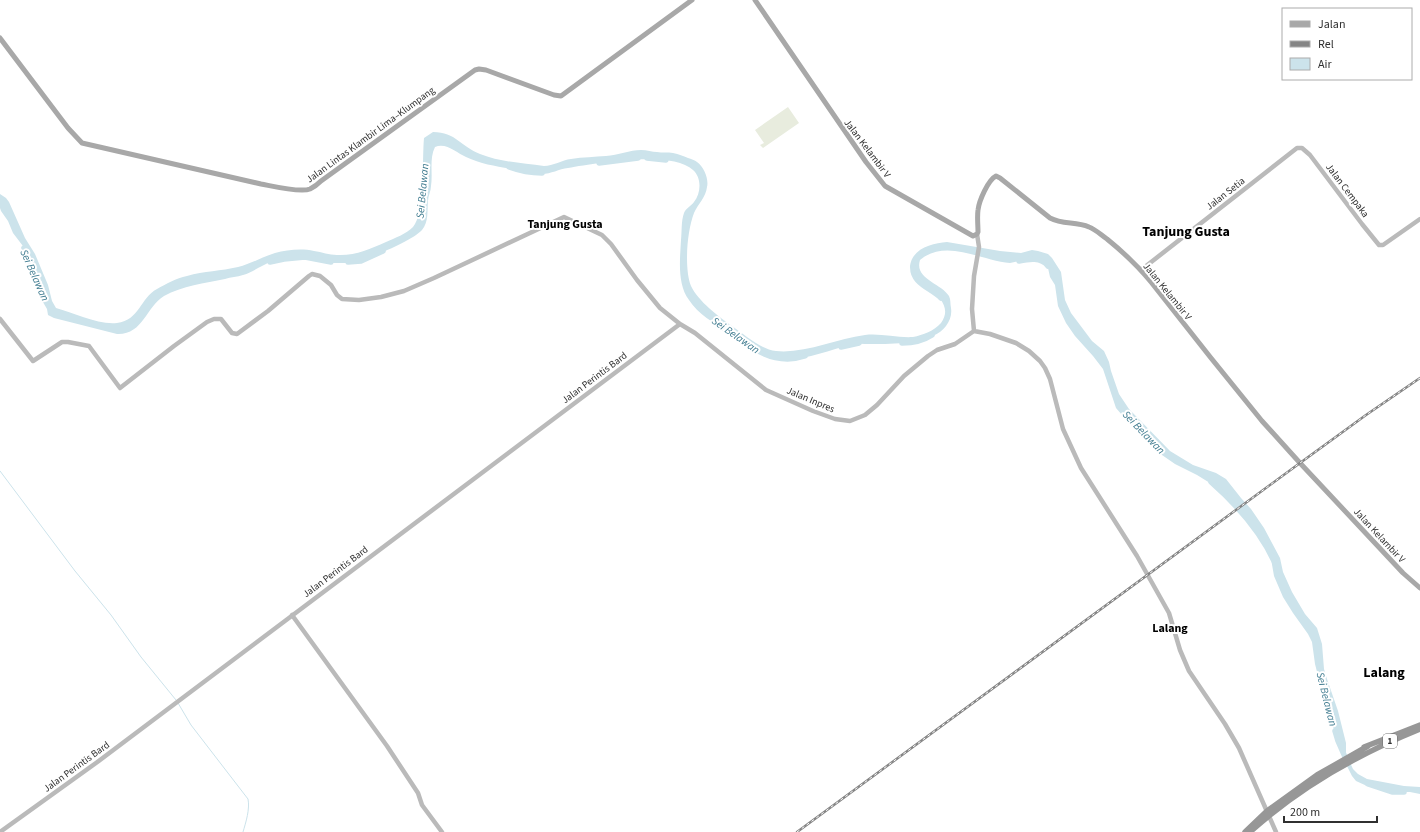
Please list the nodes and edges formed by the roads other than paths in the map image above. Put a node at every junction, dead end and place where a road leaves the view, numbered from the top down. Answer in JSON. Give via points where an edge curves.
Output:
{"nodes":[{"id":1,"x":692,"y":0,"type":"edge"},
{"id":2,"x":755,"y":0,"type":"edge"},
{"id":3,"x":0,"y":38,"type":"edge"},
{"id":4,"x":1302,"y":148,"type":"joint"},
{"id":5,"x":1420,"y":219,"type":"edge"},
{"id":6,"x":977,"y":234,"type":"junction"},
{"id":7,"x":1141,"y":270,"type":"junction"},
{"id":8,"x":0,"y":319,"type":"edge"},
{"id":9,"x":680,"y":324,"type":"junction"},
{"id":10,"x":974,"y":331,"type":"junction"},
{"id":11,"x":1420,"y":588,"type":"edge"},
{"id":12,"x":292,"y":615,"type":"junction"},
{"id":13,"x":1420,"y":725,"type":"edge"},
{"id":14,"x":1420,"y":729,"type":"edge"},
{"id":15,"x":1360,"y":752,"type":"junction"},
{"id":16,"x":1339,"y":764,"type":"junction"},
{"id":17,"x":1268,"y":813,"type":"junction"},
{"id":18,"x":0,"y":832,"type":"edge"},
{"id":19,"x":442,"y":832,"type":"edge"},
{"id":20,"x":1245,"y":832,"type":"edge"},
{"id":21,"x":1250,"y":832,"type":"edge"},
{"id":22,"x":1276,"y":832,"type":"edge"}],
"edges":[{"from":1,"to":3,"type":"main road","name":"Jalan Lintas Klambir Lima–Klumpang","via":[[561,96],[486,70],[475,70],[311,189],[306,190],[261,184],[82,142],[68,128]]},
{"from":2,"to":6,"type":"main road","name":"Jalan Kelambir V","via":[[815,90],[885,186],[970,235]]},
{"from":4,"to":5,"type":"street","name":"Jalan Cempaka","via":[[1379,245],[1383,245]]},
{"from":4,"to":7,"type":"street","name":"Jalan Setia","via":[[1292,151]]},
{"from":6,"to":7,"type":"main road","name":"Jalan Kelambir V","via":[[978,208],[991,179],[996,176],[1056,222],[1090,227]]},
{"from":6,"to":10,"type":"street","via":[[979,247],[972,309]]},
{"from":7,"to":11,"type":"main road","name":"Jalan Kelambir V","via":[[1262,421]]},
{"from":8,"to":9,"type":"street","name":"Jalan Inpres","via":[[32,361],[62,342],[89,346],[120,388],[214,318],[221,319],[232,333],[237,334],[312,274],[320,276],[331,285],[342,300],[381,298],[434,278],[564,218],[606,239],[660,308]]},
{"from":9,"to":10,"type":"street","name":"Jalan Inpres","via":[[766,390],[813,411],[847,421],[870,412],[904,376],[928,356],[956,344]]},
{"from":9,"to":12,"type":"street","name":"Jalan Perintis Bard"},
{"from":10,"to":17,"type":"street","via":[[1016,343],[1035,356],[1045,368],[1064,429],[1085,475],[1166,606],[1189,671],[1239,748]]},
{"from":12,"to":18,"type":"street","name":"Jalan Perintis Bard"},
{"from":12,"to":19,"type":"street","via":[[387,746],[418,793],[422,805]]},
{"from":13,"to":15,"type":"highway","number":"1","via":[[1368,746]]},
{"from":14,"to":15,"type":"highway","number":"1"},
{"from":15,"to":16,"type":"highway","number":"1"},
{"from":16,"to":17,"type":"highway","number":"1"},
{"from":16,"to":17,"type":"highway","number":"1","via":[[1317,775]]},
{"from":17,"to":20,"type":"highway","number":"1"},
{"from":17,"to":21,"type":"highway","number":"1"},
{"from":17,"to":22,"type":"street"}]}
